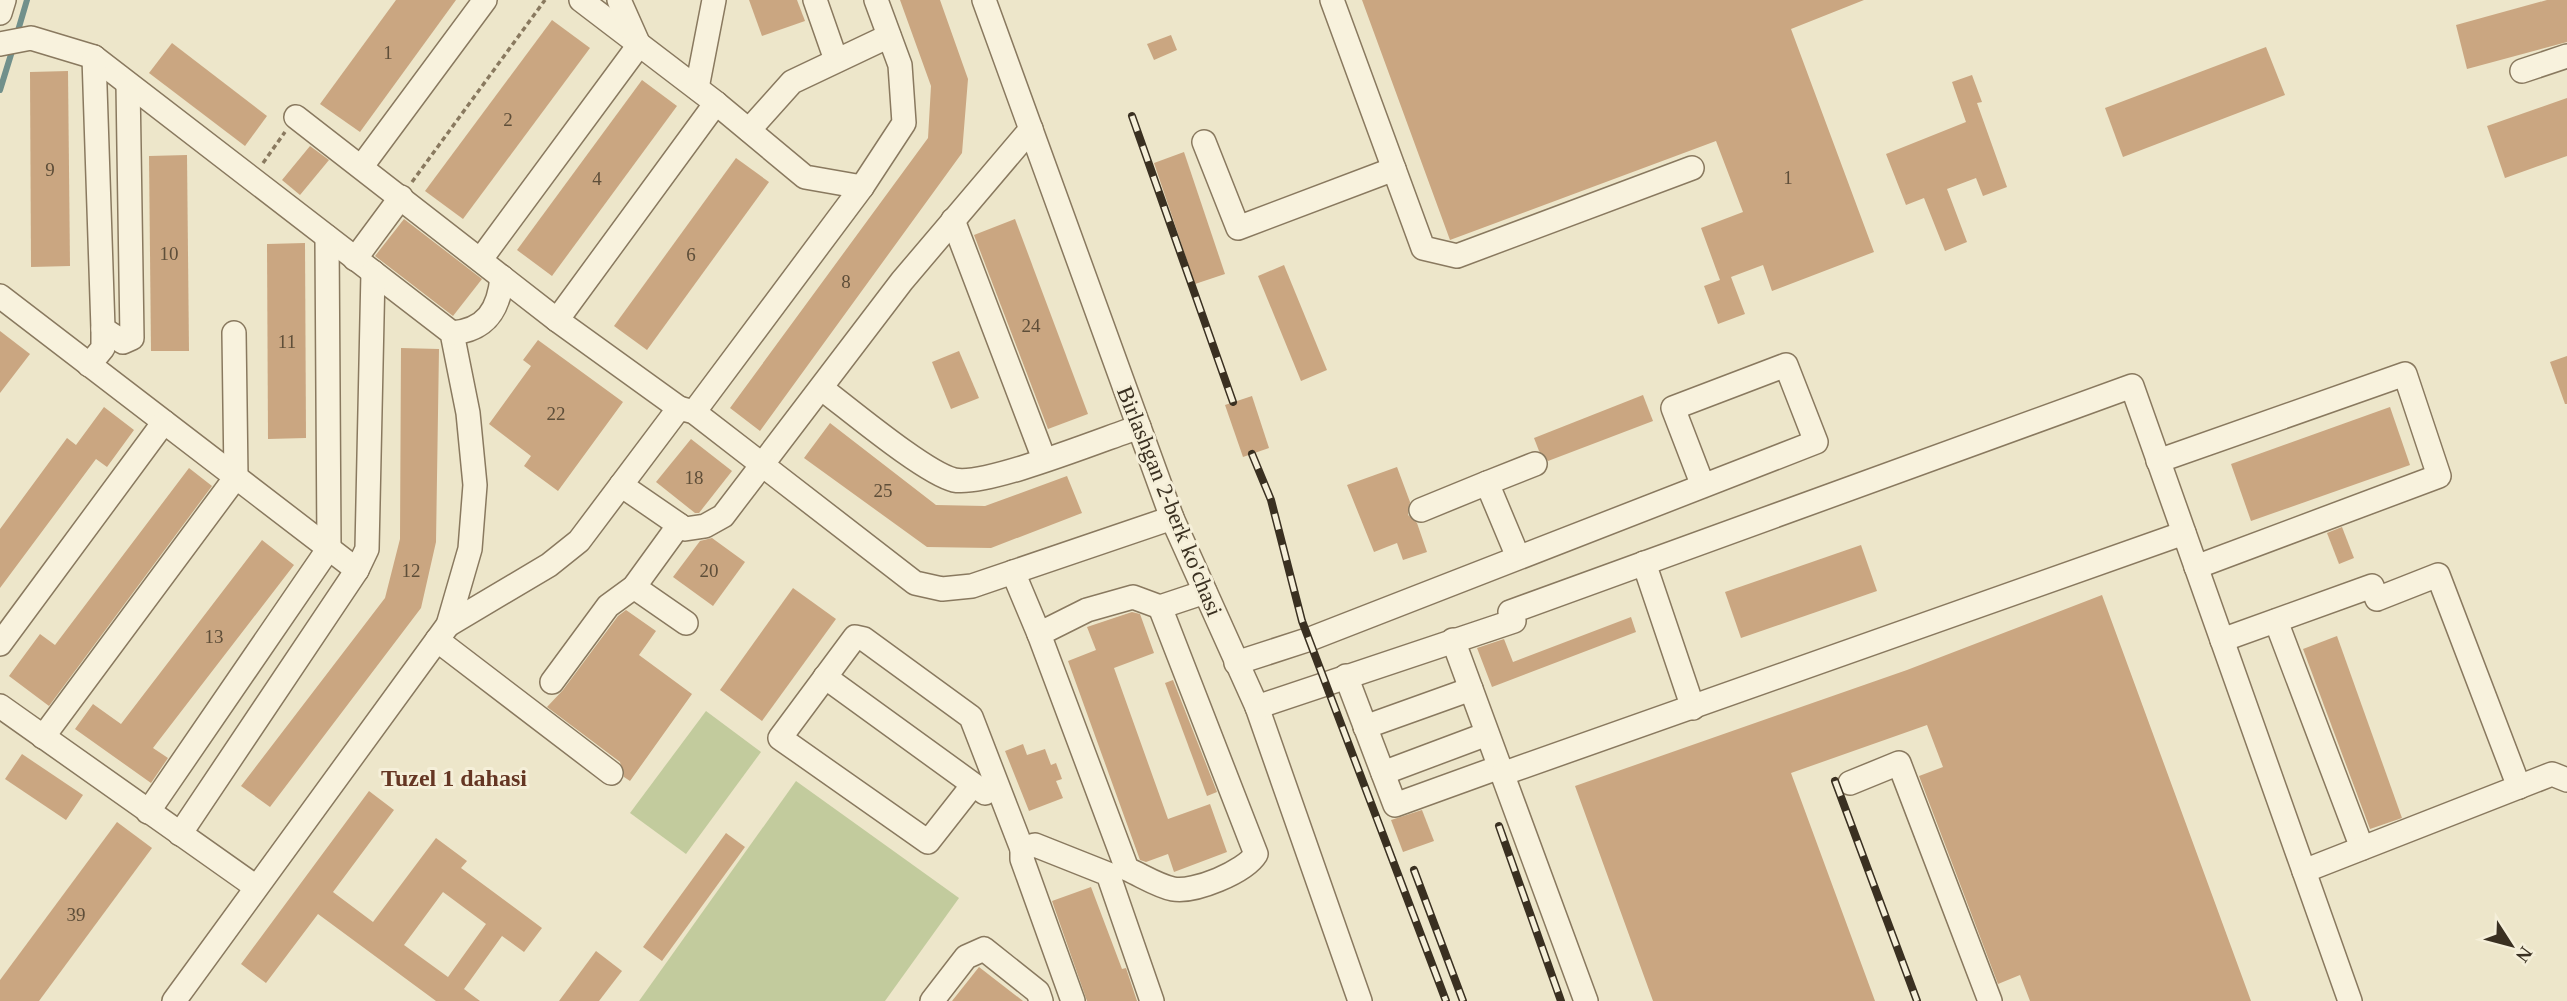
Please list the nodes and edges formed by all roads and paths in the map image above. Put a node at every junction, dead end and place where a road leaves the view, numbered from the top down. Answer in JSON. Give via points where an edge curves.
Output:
{"nodes":[{"id":1,"x":4,"y":0,"type":"edge"},
{"id":2,"x":485,"y":0,"type":"edge"},
{"id":3,"x":545,"y":0,"type":"edge"},
{"id":4,"x":581,"y":0,"type":"edge"},
{"id":5,"x":619,"y":0,"type":"edge"},
{"id":6,"x":714,"y":0,"type":"edge"},
{"id":7,"x":815,"y":0,"type":"edge"},
{"id":8,"x":876,"y":0,"type":"edge"},
{"id":9,"x":984,"y":0,"type":"edge"},
{"id":10,"x":1332,"y":0,"type":"edge"},
{"id":11,"x":0,"y":13,"type":"edge"},
{"id":12,"x":888,"y":36,"type":"junction"},
{"id":13,"x":3,"y":43,"type":"edge"},
{"id":14,"x":639,"y":45,"type":"junction"},
{"id":15,"x":2567,"y":56,"type":"edge"},
{"id":16,"x":94,"y":57,"type":"junction"},
{"id":17,"x":836,"y":60,"type":"junction"},
{"id":18,"x":2522,"y":71,"type":"dead end"},
{"id":19,"x":128,"y":84,"type":"junction"},
{"id":20,"x":697,"y":89,"type":"junction"},
{"id":21,"x":716,"y":103,"type":"junction"},
{"id":22,"x":296,"y":117,"type":"joint"},
{"id":23,"x":749,"y":130,"type":"junction"},
{"id":24,"x":1031,"y":130,"type":"junction"},
{"id":25,"x":1204,"y":142,"type":"dead end"},
{"id":26,"x":362,"y":166,"type":"junction"},
{"id":27,"x":1692,"y":168,"type":"dead end"},
{"id":28,"x":1394,"y":169,"type":"junction"},
{"id":29,"x":252,"y":179,"type":"junction"},
{"id":30,"x":862,"y":187,"type":"junction"},
{"id":31,"x":401,"y":197,"type":"junction"},
{"id":32,"x":953,"y":220,"type":"junction"},
{"id":33,"x":327,"y":237,"type":"junction"},
{"id":34,"x":481,"y":259,"type":"junction"},
{"id":35,"x":364,"y":266,"type":"junction"},
{"id":36,"x":502,"y":277,"type":"junction"},
{"id":37,"x":0,"y":296,"type":"edge"},
{"id":38,"x":557,"y":320,"type":"junction"},
{"id":39,"x":103,"y":329,"type":"junction"},
{"id":40,"x":234,"y":333,"type":"dead end"},
{"id":41,"x":452,"y":333,"type":"junction"},
{"id":42,"x":89,"y":365,"type":"junction"},
{"id":43,"x":821,"y":388,"type":"junction"},
{"id":44,"x":686,"y":410,"type":"junction"},
{"id":45,"x":164,"y":422,"type":"junction"},
{"id":46,"x":1139,"y":426,"type":"junction"},
{"id":47,"x":1044,"y":459,"type":"junction"},
{"id":48,"x":2158,"y":461,"type":"junction"},
{"id":49,"x":1535,"y":464,"type":"dead end"},
{"id":50,"x":762,"y":466,"type":"junction"},
{"id":51,"x":236,"y":477,"type":"junction"},
{"id":52,"x":1487,"y":483,"type":"junction"},
{"id":53,"x":621,"y":485,"type":"junction"},
{"id":54,"x":1703,"y":486,"type":"junction"},
{"id":55,"x":1421,"y":510,"type":"dead end"},
{"id":56,"x":1172,"y":517,"type":"junction"},
{"id":57,"x":679,"y":525,"type":"junction"},
{"id":58,"x":2184,"y":533,"type":"junction"},
{"id":59,"x":329,"y":548,"type":"junction"},
{"id":60,"x":1518,"y":557,"type":"junction"},
{"id":61,"x":1644,"y":564,"type":"junction"},
{"id":62,"x":2196,"y":567,"type":"junction"},
{"id":63,"x":357,"y":570,"type":"junction"},
{"id":64,"x":1013,"y":572,"type":"junction"},
{"id":65,"x":634,"y":587,"type":"junction"},
{"id":66,"x":1205,"y":592,"type":"junction"},
{"id":67,"x":1160,"y":607,"type":"junction"},
{"id":68,"x":2276,"y":621,"type":"junction"},
{"id":69,"x":685,"y":623,"type":"dead end"},
{"id":70,"x":442,"y":632,"type":"junction"},
{"id":71,"x":1039,"y":634,"type":"junction"},
{"id":72,"x":1453,"y":640,"type":"junction"},
{"id":73,"x":2222,"y":640,"type":"junction"},
{"id":74,"x":0,"y":644,"type":"edge"},
{"id":75,"x":1236,"y":663,"type":"junction"},
{"id":76,"x":1346,"y":676,"type":"junction"},
{"id":77,"x":825,"y":677,"type":"junction"},
{"id":78,"x":552,"y":682,"type":"dead end"},
{"id":79,"x":1471,"y":690,"type":"junction"},
{"id":80,"x":0,"y":706,"type":"edge"},
{"id":81,"x":1257,"y":708,"type":"junction"},
{"id":82,"x":1693,"y":708,"type":"junction"},
{"id":83,"x":1365,"y":727,"type":"junction"},
{"id":84,"x":1488,"y":734,"type":"junction"},
{"id":85,"x":43,"y":737,"type":"junction"},
{"id":86,"x":1501,"y":771,"type":"junction"},
{"id":87,"x":611,"y":773,"type":"dead end"},
{"id":88,"x":1383,"y":773,"type":"junction"},
{"id":89,"x":2567,"y":780,"type":"edge"},
{"id":90,"x":1850,"y":783,"type":"dead end"},
{"id":91,"x":972,"y":786,"type":"junction"},
{"id":92,"x":2519,"y":787,"type":"junction"},
{"id":93,"x":1004,"y":801,"type":"junction"},
{"id":94,"x":148,"y":812,"type":"junction"},
{"id":95,"x":180,"y":834,"type":"junction"},
{"id":96,"x":1022,"y":849,"type":"junction"},
{"id":97,"x":2362,"y":849,"type":"junction"},
{"id":98,"x":2304,"y":871,"type":"junction"},
{"id":99,"x":256,"y":887,"type":"junction"},
{"id":100,"x":1037,"y":998,"type":"edge"},
{"id":101,"x":174,"y":1001,"type":"edge"},
{"id":102,"x":933,"y":1001,"type":"edge"},
{"id":103,"x":1073,"y":1001,"type":"edge"},
{"id":104,"x":1152,"y":1001,"type":"edge"},
{"id":105,"x":1360,"y":1001,"type":"edge"},
{"id":106,"x":1586,"y":1001,"type":"edge"},
{"id":107,"x":1990,"y":1001,"type":"edge"},
{"id":108,"x":2350,"y":1001,"type":"edge"}],
"edges":[{"from":1,"to":11,"type":"street"},
{"from":2,"to":26,"type":"street"},
{"from":3,"to":31,"type":"path"},
{"from":4,"to":14,"type":"street"},
{"from":5,"to":14,"type":"street"},
{"from":6,"to":20,"type":"street"},
{"from":7,"to":17,"type":"street"},
{"from":8,"to":12,"type":"street"},
{"from":9,"to":24,"type":"street","name":"Birlashgan 2-berk ko'chasi"},
{"from":10,"to":28,"type":"street"},
{"from":12,"to":17,"type":"street"},
{"from":12,"to":30,"type":"street","via":[[900,65],[905,123]]},
{"from":13,"to":16,"type":"street","via":[[31,38]]},
{"from":14,"to":20,"type":"street"},
{"from":14,"to":34,"type":"street"},
{"from":15,"to":18,"type":"street"},
{"from":16,"to":19,"type":"street"},
{"from":16,"to":39,"type":"street"},
{"from":17,"to":23,"type":"street","via":[[792,82]]},
{"from":19,"to":29,"type":"street"},
{"from":19,"to":39,"type":"street","via":[[132,338],[123,342]]},
{"from":20,"to":21,"type":"street"},
{"from":21,"to":23,"type":"street"},
{"from":21,"to":38,"type":"street"},
{"from":22,"to":26,"type":"street"},
{"from":22,"to":29,"type":"path"},
{"from":23,"to":30,"type":"street","via":[[805,177]]},
{"from":24,"to":32,"type":"street"},
{"from":24,"to":46,"type":"street","name":"Birlashgan 2-berk ko'chasi"},
{"from":25,"to":28,"type":"street","via":[[1238,228]]},
{"from":26,"to":31,"type":"street"},
{"from":27,"to":28,"type":"street","via":[[1457,256],[1423,248]]},
{"from":29,"to":33,"type":"street"},
{"from":30,"to":44,"type":"street"},
{"from":31,"to":34,"type":"street"},
{"from":31,"to":35,"type":"street"},
{"from":32,"to":43,"type":"street"},
{"from":32,"to":47,"type":"street"},
{"from":33,"to":35,"type":"street"},
{"from":33,"to":59,"type":"street"},
{"from":34,"to":36,"type":"street"},
{"from":35,"to":41,"type":"street"},
{"from":35,"to":63,"type":"street","via":[[368,549]]},
{"from":36,"to":38,"type":"street"},
{"from":36,"to":41,"type":"street","via":[[500,299],[486,319],[473,331]]},
{"from":37,"to":42,"type":"street"},
{"from":38,"to":44,"type":"street"},
{"from":39,"to":42,"type":"street","via":[[103,348]]},
{"from":40,"to":51,"type":"street"},
{"from":41,"to":70,"type":"street","via":[[468,413],[475,485],[470,548]]},
{"from":42,"to":45,"type":"street"},
{"from":43,"to":47,"type":"street","via":[[954,480],[984,479]]},
{"from":43,"to":50,"type":"street"},
{"from":44,"to":50,"type":"street"},
{"from":44,"to":53,"type":"street"},
{"from":45,"to":51,"type":"street"},
{"from":45,"to":74,"type":"street"},
{"from":46,"to":47,"type":"street"},
{"from":46,"to":56,"type":"street","name":"Birlashgan 2-berk ko'chasi"},
{"from":48,"to":58,"type":"street"},
{"from":48,"to":61,"type":"street","via":[[2132,386]]},
{"from":48,"to":62,"type":"street","via":[[2405,374],[2439,476]]},
{"from":49,"to":52,"type":"street"},
{"from":50,"to":57,"type":"street","via":[[723,516],[705,526],[685,529]]},
{"from":50,"to":64,"type":"street","via":[[915,583],[942,589],[972,586]]},
{"from":51,"to":59,"type":"street"},
{"from":51,"to":85,"type":"street"},
{"from":52,"to":55,"type":"street"},
{"from":52,"to":60,"type":"street"},
{"from":53,"to":57,"type":"street"},
{"from":53,"to":70,"type":"street","via":[[579,541]]},
{"from":54,"to":54,"type":"street","via":[[1816,442],[1786,365],[1673,408]]},
{"from":54,"to":60,"type":"street"},
{"from":56,"to":64,"type":"street"},
{"from":56,"to":66,"type":"street","name":"Birlashgan 2-berk ko'chasi"},
{"from":57,"to":65,"type":"street"},
{"from":58,"to":62,"type":"street"},
{"from":58,"to":82,"type":"street"},
{"from":59,"to":63,"type":"street"},
{"from":59,"to":94,"type":"street"},
{"from":60,"to":75,"type":"street","via":[[1310,639]]},
{"from":61,"to":72,"type":"street","via":[[1510,612],[1514,621]]},
{"from":61,"to":82,"type":"street"},
{"from":62,"to":73,"type":"street"},
{"from":63,"to":95,"type":"street"},
{"from":64,"to":71,"type":"street"},
{"from":65,"to":69,"type":"street"},
{"from":65,"to":78,"type":"street","via":[[608,606]]},
{"from":66,"to":67,"type":"street"},
{"from":66,"to":75,"type":"street","name":"Birlashgan 2-berk ko'chasi"},
{"from":67,"to":71,"type":"street","via":[[1133,597],[1087,610]]},
{"from":67,"to":71,"type":"street","via":[[1256,854],[1249,865],[1188,890],[1170,888],[1127,869]]},
{"from":68,"to":73,"type":"street"},
{"from":68,"to":92,"type":"street","via":[[2372,586],[2377,599],[2438,575]]},
{"from":68,"to":97,"type":"street"},
{"from":70,"to":87,"type":"street"},
{"from":70,"to":99,"type":"street"},
{"from":72,"to":76,"type":"street"},
{"from":72,"to":79,"type":"street"},
{"from":73,"to":98,"type":"street"},
{"from":75,"to":81,"type":"street","name":"Birlashgan 2-berk ko'chasi"},
{"from":76,"to":81,"type":"street"},
{"from":76,"to":83,"type":"street"},
{"from":77,"to":91,"type":"street"},
{"from":77,"to":91,"type":"street","via":[[779,738],[928,842]]},
{"from":77,"to":93,"type":"street","via":[[855,637],[864,639],[971,717]]},
{"from":79,"to":83,"type":"street"},
{"from":79,"to":84,"type":"street"},
{"from":80,"to":85,"type":"street"},
{"from":81,"to":105,"type":"street","name":"Birlashgan 2-berk ko'chasi"},
{"from":82,"to":86,"type":"street"},
{"from":83,"to":88,"type":"street"},
{"from":84,"to":86,"type":"street"},
{"from":84,"to":88,"type":"street"},
{"from":85,"to":94,"type":"street"},
{"from":86,"to":88,"type":"street","via":[[1395,805]]},
{"from":86,"to":106,"type":"street"},
{"from":89,"to":92,"type":"street","via":[[2552,774]]},
{"from":90,"to":107,"type":"street","via":[[1899,763]]},
{"from":91,"to":93,"type":"street"},
{"from":92,"to":97,"type":"street"},
{"from":93,"to":96,"type":"street"},
{"from":94,"to":95,"type":"street"},
{"from":95,"to":99,"type":"street"},
{"from":96,"to":103,"type":"street"},
{"from":96,"to":104,"type":"street","via":[[1035,845],[1108,874]]},
{"from":97,"to":98,"type":"street"},
{"from":98,"to":108,"type":"street"},
{"from":99,"to":101,"type":"street"},
{"from":100,"to":102,"type":"street","via":[[984,949],[966,957]]}]}
